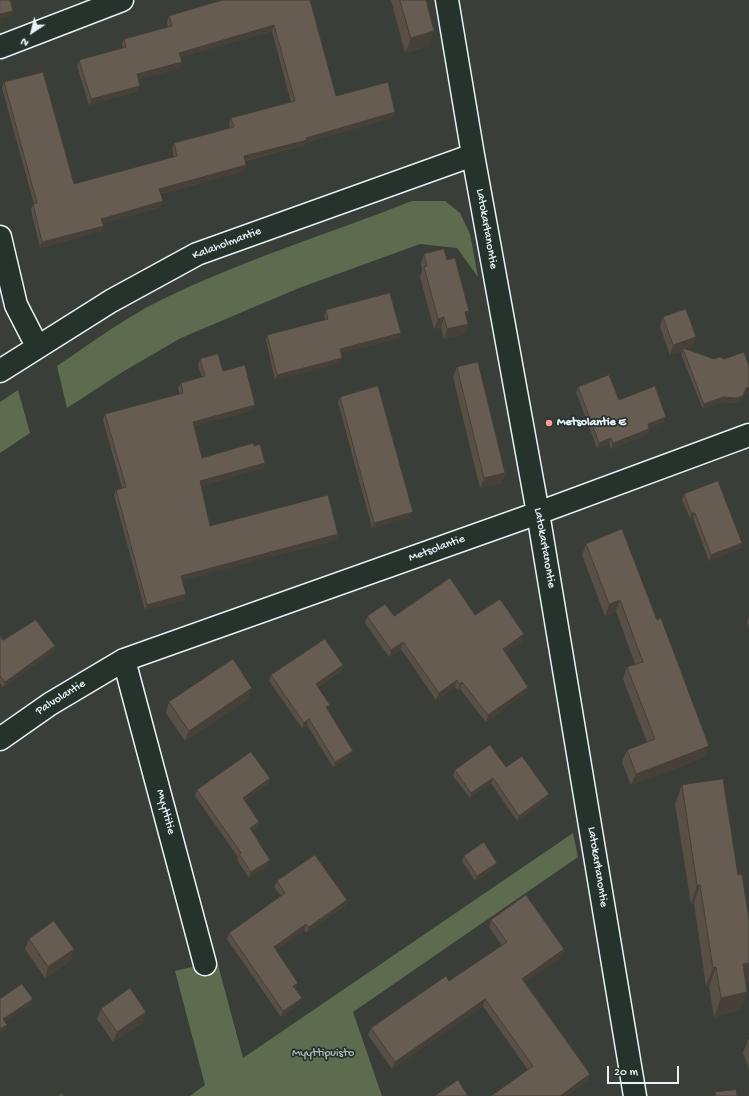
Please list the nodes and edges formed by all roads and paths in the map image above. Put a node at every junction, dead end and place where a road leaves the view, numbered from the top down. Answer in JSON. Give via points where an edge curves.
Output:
{"nodes":[{"id":1,"x":122,"y":0,"type":"edge"},
{"id":2,"x":447,"y":0,"type":"edge"},
{"id":3,"x":0,"y":47,"type":"edge"},
{"id":4,"x":472,"y":155,"type":"junction"},
{"id":5,"x":0,"y":237,"type":"edge"},
{"id":6,"x":37,"y":346,"type":"junction"},
{"id":7,"x":0,"y":371,"type":"edge"},
{"id":8,"x":749,"y":435,"type":"edge"},
{"id":9,"x":538,"y":513,"type":"junction"},
{"id":10,"x":124,"y":660,"type":"junction"},
{"id":11,"x":0,"y":739,"type":"edge"},
{"id":12,"x":205,"y":964,"type":"dead end"},
{"id":13,"x":635,"y":1096,"type":"edge"}],
"edges":[{"from":1,"to":3,"type":"street"},
{"from":2,"to":4,"type":"street","name":"Latokartanontie"},
{"from":4,"to":6,"type":"street","name":"Kalaholmantie","via":[[197,254],[111,301]]},
{"from":4,"to":9,"type":"street","name":"Latokartanontie"},
{"from":5,"to":6,"type":"street","via":[[16,305]]},
{"from":6,"to":7,"type":"street","name":"Kalaholmantie"},
{"from":8,"to":9,"type":"street","name":"Metsolantie"},
{"from":9,"to":10,"type":"street","name":"Metsolantie"},
{"from":9,"to":13,"type":"street","name":"Latokartanontie"},
{"from":10,"to":11,"type":"street","name":"Palvolantie","via":[[50,704]]},
{"from":10,"to":12,"type":"street","name":"Myyttitie"}]}
